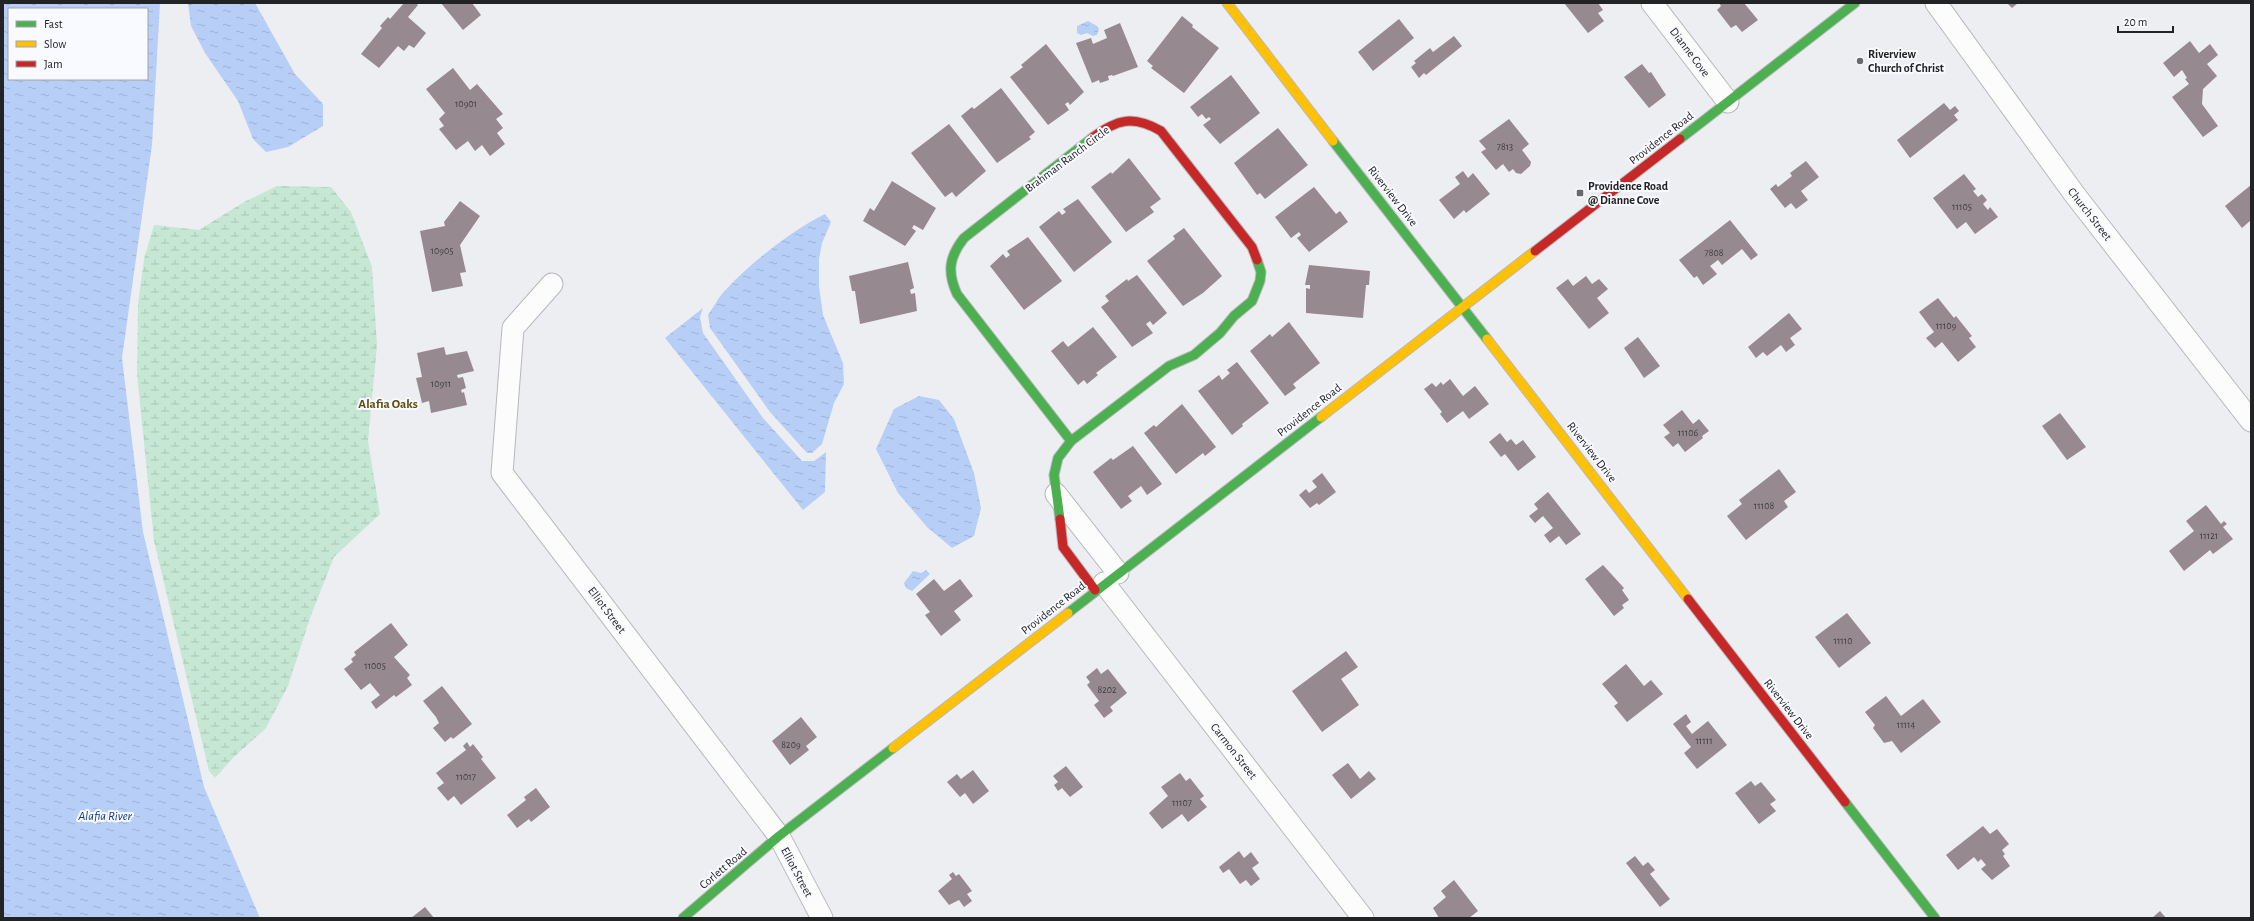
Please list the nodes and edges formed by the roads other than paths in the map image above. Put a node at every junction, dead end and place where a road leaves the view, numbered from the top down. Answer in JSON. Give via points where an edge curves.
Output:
{"nodes":[{"id":1,"x":1227,"y":3,"type":"edge"},
{"id":2,"x":1652,"y":3,"type":"edge"},
{"id":3,"x":1856,"y":3,"type":"edge"},
{"id":4,"x":1936,"y":3,"type":"edge"},
{"id":5,"x":1728,"y":102,"type":"junction"},
{"id":6,"x":552,"y":284,"type":"dead end"},
{"id":7,"x":1463,"y":306,"type":"junction"},
{"id":8,"x":2251,"y":421,"type":"edge"},
{"id":9,"x":1071,"y":441,"type":"junction"},
{"id":10,"x":1056,"y":494,"type":"junction"},
{"id":11,"x":1106,"y":582,"type":"junction"},
{"id":12,"x":779,"y":836,"type":"junction"},
{"id":13,"x":683,"y":918,"type":"edge"},
{"id":14,"x":822,"y":918,"type":"edge"},
{"id":15,"x":1363,"y":918,"type":"edge"},
{"id":16,"x":1935,"y":918,"type":"edge"}],
"edges":[{"from":1,"to":7,"type":"street","name":"Riverview Drive"},
{"from":2,"to":5,"type":"street","name":"Dianne Cove"},
{"from":3,"to":5,"type":"street","name":"Providence Road"},
{"from":4,"to":8,"type":"street","name":"Church Street","via":[[2075,195]]},
{"from":5,"to":7,"type":"street","name":"Providence Road"},
{"from":6,"to":12,"type":"street","name":"Elliot Street","via":[[513,328],[502,473]]},
{"from":7,"to":11,"type":"street","name":"Providence Road"},
{"from":7,"to":16,"type":"street","name":"Riverview Drive"},
{"from":9,"to":9,"type":"street","name":"Brahman Ranch Circle","via":[[1169,366],[1194,355],[1252,301],[1259,288],[1262,272],[1252,247],[1161,131],[1146,122],[1131,119],[1107,127],[964,238],[955,249],[949,263],[950,279],[957,294]]},
{"from":9,"to":10,"type":"street","name":"Brahman Ranch Circle","via":[[1058,458],[1054,475]]},
{"from":10,"to":11,"type":"street"},
{"from":10,"to":11,"type":"street","name":"Brahman Ranch Circle","via":[[1063,547]]},
{"from":11,"to":12,"type":"street","name":"Providence Road"},
{"from":11,"to":15,"type":"street","name":"Carmon Street"},
{"from":12,"to":13,"type":"street","name":"Corlett Road"},
{"from":12,"to":14,"type":"street","name":"Elliot Street"}]}
